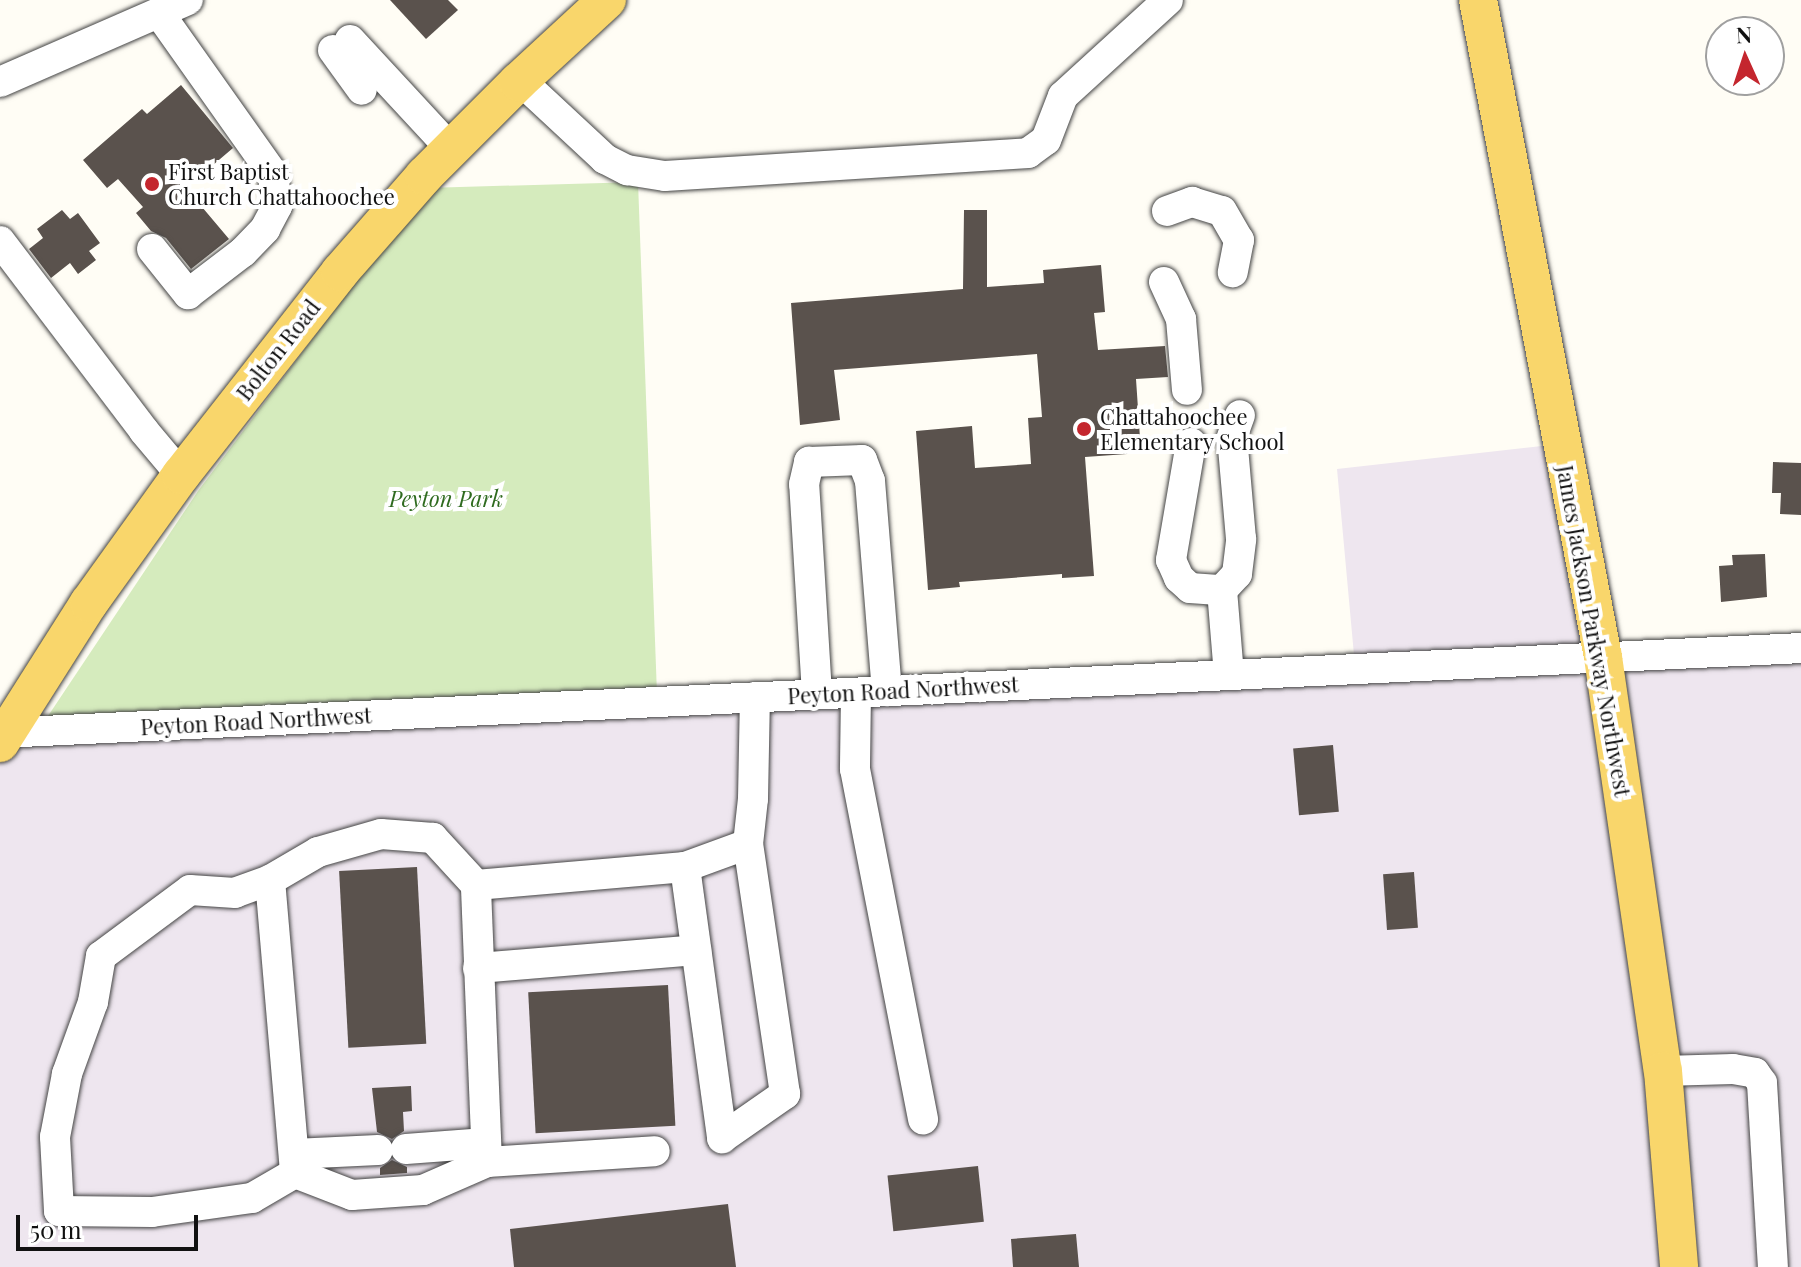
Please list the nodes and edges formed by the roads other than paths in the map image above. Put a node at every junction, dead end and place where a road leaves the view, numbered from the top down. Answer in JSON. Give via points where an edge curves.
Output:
{"nodes":[{"id":1,"x":188,"y":0,"type":"edge"},
{"id":2,"x":607,"y":0,"type":"edge"},
{"id":3,"x":1168,"y":0,"type":"edge"},
{"id":4,"x":1478,"y":0,"type":"edge"},
{"id":5,"x":159,"y":13,"type":"junction"},
{"id":6,"x":520,"y":80,"type":"junction"},
{"id":7,"x":0,"y":82,"type":"edge"},
{"id":8,"x":362,"y":90,"type":"dead end"},
{"id":9,"x":451,"y":149,"type":"junction"},
{"id":10,"x":1167,"y":211,"type":"dead end"},
{"id":11,"x":0,"y":241,"type":"edge"},
{"id":12,"x":152,"y":249,"type":"dead end"},
{"id":13,"x":1233,"y":272,"type":"dead end"},
{"id":14,"x":1164,"y":282,"type":"dead end"},
{"id":15,"x":1187,"y":390,"type":"dead end"},
{"id":16,"x":1240,"y":415,"type":"dead end"},
{"id":17,"x":1191,"y":443,"type":"dead end"},
{"id":18,"x":181,"y":475,"type":"junction"},
{"id":19,"x":1222,"y":590,"type":"junction"},
{"id":20,"x":1801,"y":648,"type":"edge"},
{"id":21,"x":1603,"y":657,"type":"junction"},
{"id":22,"x":1229,"y":675,"type":"junction"},
{"id":23,"x":887,"y":691,"type":"junction"},
{"id":24,"x":856,"y":693,"type":"junction"},
{"id":25,"x":817,"y":694,"type":"junction"},
{"id":26,"x":755,"y":697,"type":"junction"},
{"id":27,"x":2,"y":736,"type":"edge"},
{"id":28,"x":748,"y":844,"type":"junction"},
{"id":29,"x":685,"y":867,"type":"junction"},
{"id":30,"x":270,"y":880,"type":"junction"},
{"id":31,"x":476,"y":885,"type":"junction"},
{"id":32,"x":696,"y":950,"type":"junction"},
{"id":33,"x":478,"y":968,"type":"junction"},
{"id":34,"x":1663,"y":1071,"type":"junction"},
{"id":35,"x":923,"y":1119,"type":"dead end"},
{"id":36,"x":655,"y":1151,"type":"dead end"},
{"id":37,"x":486,"y":1153,"type":"junction"},
{"id":38,"x":294,"y":1163,"type":"junction"},
{"id":39,"x":1679,"y":1267,"type":"edge"},
{"id":40,"x":1773,"y":1267,"type":"edge"}],
"edges":[{"from":1,"to":5,"type":"street"},
{"from":2,"to":6,"type":"main road","name":"Bolton Road"},
{"from":3,"to":6,"type":"street","via":[[1063,96],[1046,140],[1028,153],[665,176],[627,170],[605,159]]},
{"from":4,"to":21,"type":"main road","name":"James Jackson Parkway Northwest"},
{"from":5,"to":7,"type":"street"},
{"from":5,"to":12,"type":"street","via":[[273,174],[277,206],[265,229],[243,252],[188,294]]},
{"from":6,"to":9,"type":"main road","name":"Bolton Road"},
{"from":8,"to":9,"type":"street","via":[[342,45]]},
{"from":9,"to":18,"type":"main road","name":"Bolton Road","via":[[340,272]]},
{"from":10,"to":13,"type":"street","via":[[1192,202],[1222,211],[1239,240]]},
{"from":11,"to":18,"type":"street"},
{"from":14,"to":15,"type":"street","via":[[1181,319]]},
{"from":16,"to":19,"type":"street","via":[[1232,437],[1241,539],[1237,574]]},
{"from":17,"to":19,"type":"street","via":[[1171,560],[1190,588]]},
{"from":18,"to":27,"type":"main road","name":"Bolton Road"},
{"from":19,"to":22,"type":"street"},
{"from":20,"to":21,"type":"street","name":"Peyton Road Northwest"},
{"from":21,"to":22,"type":"street","name":"Peyton Road Northwest"},
{"from":21,"to":34,"type":"main road","name":"James Jackson Parkway Northwest"},
{"from":22,"to":23,"type":"street","name":"Peyton Road Northwest"},
{"from":23,"to":24,"type":"street","name":"Peyton Road Northwest"},
{"from":23,"to":25,"type":"street","via":[[870,481],[862,460],[809,462],[804,484]]},
{"from":24,"to":25,"type":"street","name":"Peyton Road Northwest"},
{"from":24,"to":35,"type":"street","via":[[855,769]]},
{"from":25,"to":26,"type":"street","name":"Peyton Road Northwest"},
{"from":26,"to":27,"type":"street","name":"Peyton Road Northwest"},
{"from":26,"to":28,"type":"street"},
{"from":28,"to":29,"type":"street"},
{"from":28,"to":32,"type":"street","via":[[785,1094],[722,1138]]},
{"from":29,"to":31,"type":"street"},
{"from":29,"to":32,"type":"street"},
{"from":30,"to":31,"type":"street","via":[[318,852],[381,834],[433,838]]},
{"from":30,"to":38,"type":"street"},
{"from":30,"to":38,"type":"street","via":[[235,893],[190,890],[101,956],[55,1137],[59,1211],[152,1212],[252,1198]]},
{"from":31,"to":33,"type":"street"},
{"from":32,"to":33,"type":"street"},
{"from":33,"to":37,"type":"street"},
{"from":34,"to":39,"type":"main road","name":"James Jackson Parkway Northwest"},
{"from":34,"to":40,"type":"street","via":[[1733,1069],[1755,1073],[1762,1083]]},
{"from":36,"to":37,"type":"street"},
{"from":37,"to":38,"type":"street","via":[[392,1150]]},
{"from":37,"to":38,"type":"street","via":[[423,1190],[352,1195]]}]}
